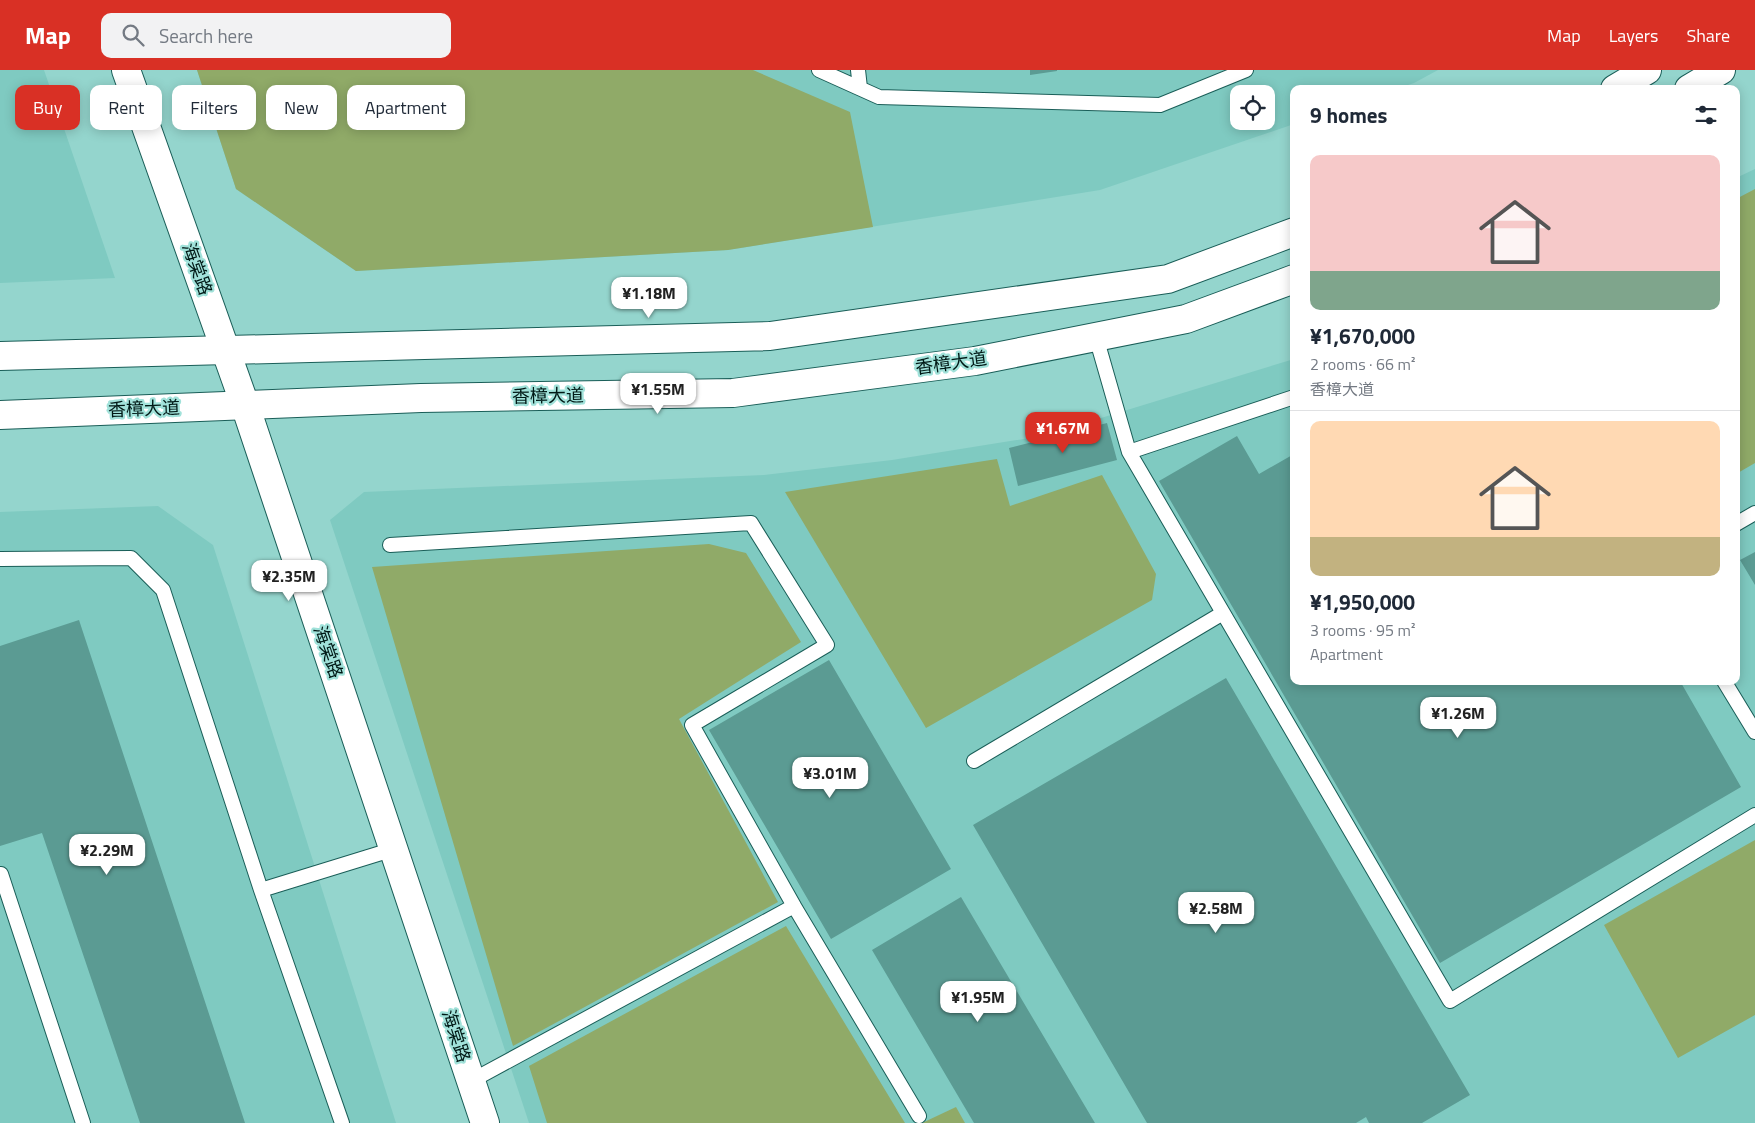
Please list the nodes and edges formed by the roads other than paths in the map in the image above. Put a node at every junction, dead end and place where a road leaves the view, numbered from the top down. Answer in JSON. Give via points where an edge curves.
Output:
{"nodes":[{"id":1,"x":126,"y":70,"type":"edge"},
{"id":2,"x":819,"y":70,"type":"edge"},
{"id":3,"x":858,"y":70,"type":"edge"},
{"id":4,"x":1246,"y":70,"type":"edge"},
{"id":5,"x":1647,"y":70,"type":"edge"},
{"id":6,"x":1721,"y":70,"type":"edge"},
{"id":7,"x":1622,"y":85,"type":"edge"},
{"id":8,"x":1695,"y":85,"type":"edge"},
{"id":9,"x":860,"y":88,"type":"junction"},
{"id":10,"x":1290,"y":233,"type":"edge"},
{"id":11,"x":1290,"y":280,"type":"edge"},
{"id":12,"x":1096,"y":337,"type":"junction"},
{"id":13,"x":226,"y":351,"type":"junction"},
{"id":14,"x":0,"y":356,"type":"edge"},
{"id":15,"x":1290,"y":398,"type":"edge"},
{"id":16,"x":245,"y":406,"type":"junction"},
{"id":17,"x":0,"y":415,"type":"edge"},
{"id":18,"x":1129,"y":452,"type":"junction"},
{"id":19,"x":1755,"y":513,"type":"edge"},
{"id":20,"x":1740,"y":522,"type":"edge"},
{"id":21,"x":390,"y":545,"type":"dead end"},
{"id":22,"x":0,"y":559,"type":"edge"},
{"id":23,"x":1223,"y":613,"type":"junction"},
{"id":24,"x":1726,"y":685,"type":"edge"},
{"id":25,"x":1755,"y":732,"type":"edge"},
{"id":26,"x":974,"y":761,"type":"dead end"},
{"id":27,"x":1755,"y":815,"type":"edge"},
{"id":28,"x":394,"y":849,"type":"junction"},
{"id":29,"x":1,"y":874,"type":"edge"},
{"id":30,"x":261,"y":890,"type":"junction"},
{"id":31,"x":794,"y":906,"type":"junction"},
{"id":32,"x":471,"y":1080,"type":"junction"},
{"id":33,"x":919,"y":1116,"type":"dead end"},
{"id":34,"x":82,"y":1123,"type":"edge"},
{"id":35,"x":342,"y":1123,"type":"edge"},
{"id":36,"x":485,"y":1123,"type":"edge"}],
"edges":[{"from":1,"to":13,"type":"main road","name":"海棠路"},
{"from":2,"to":9,"type":"lane"},
{"from":3,"to":9,"type":"lane"},
{"from":4,"to":9,"type":"lane","via":[[1160,105],[879,97]]},
{"from":5,"to":7,"type":"main road"},
{"from":6,"to":8,"type":"main road"},
{"from":10,"to":13,"type":"main road","via":[[1168,279],[770,336]]},
{"from":11,"to":12,"type":"main road","name":"香樟大道","via":[[1186,319]]},
{"from":12,"to":16,"type":"main road","name":"香樟大道","via":[[975,361],[733,393],[421,398]]},
{"from":12,"to":18,"type":"lane"},
{"from":13,"to":14,"type":"main road"},
{"from":13,"to":16,"type":"main road","name":"海棠路"},
{"from":15,"to":18,"type":"lane"},
{"from":16,"to":17,"type":"main road","name":"香樟大道"},
{"from":16,"to":28,"type":"main road","name":"海棠路"},
{"from":18,"to":23,"type":"lane"},
{"from":19,"to":20,"type":"lane"},
{"from":21,"to":31,"type":"lane","via":[[751,523],[827,645],[692,725]]},
{"from":22,"to":30,"type":"lane","via":[[131,558],[162,590]]},
{"from":23,"to":26,"type":"lane"},
{"from":23,"to":27,"type":"lane","via":[[1450,1001]]},
{"from":24,"to":25,"type":"lane"},
{"from":28,"to":30,"type":"lane"},
{"from":28,"to":32,"type":"main road","name":"海棠路"},
{"from":29,"to":34,"type":"lane"},
{"from":30,"to":35,"type":"lane"},
{"from":31,"to":32,"type":"lane"},
{"from":31,"to":33,"type":"lane"},
{"from":32,"to":36,"type":"main road","name":"海棠路"}]}
